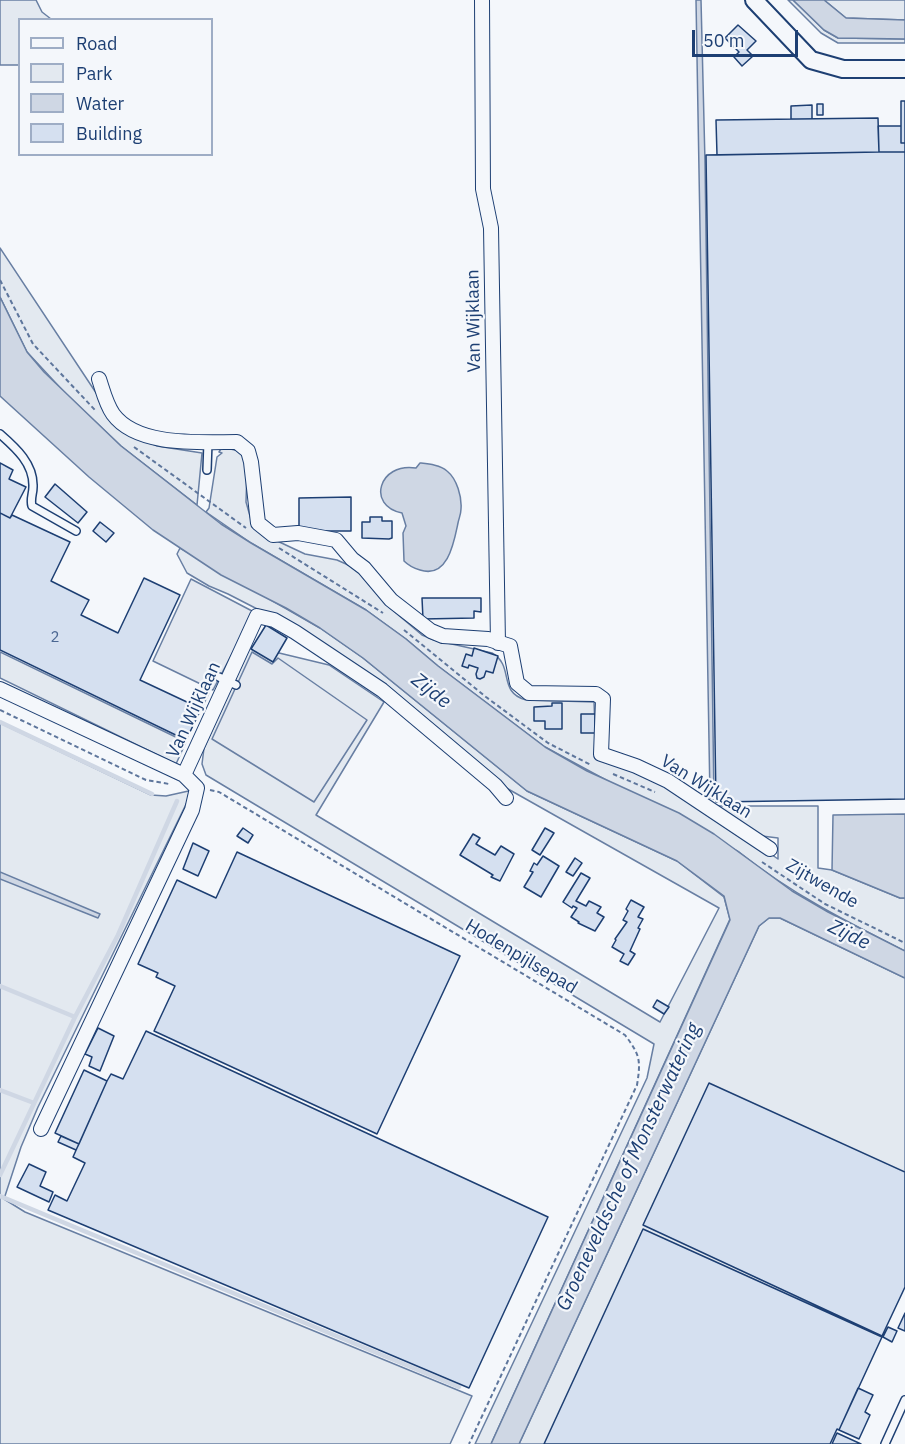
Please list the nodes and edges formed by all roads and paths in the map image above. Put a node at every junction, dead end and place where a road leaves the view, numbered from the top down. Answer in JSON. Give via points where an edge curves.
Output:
{"nodes":[{"id":1,"x":482,"y":0,"type":"edge"},
{"id":2,"x":754,"y":0,"type":"edge"},
{"id":3,"x":905,"y":69,"type":"edge"},
{"id":4,"x":0,"y":280,"type":"edge"},
{"id":5,"x":99,"y":380,"type":"dead end"},
{"id":6,"x":97,"y":413,"type":"dead end"},
{"id":7,"x":0,"y":434,"type":"edge"},
{"id":8,"x":208,"y":442,"type":"junction"},
{"id":9,"x":130,"y":444,"type":"dead end"},
{"id":10,"x":207,"y":470,"type":"dead end"},
{"id":11,"x":76,"y":531,"type":"dead end"},
{"id":12,"x":254,"y":533,"type":"dead end"},
{"id":13,"x":273,"y":545,"type":"dead end"},
{"id":14,"x":388,"y":616,"type":"dead end"},
{"id":15,"x":405,"y":630,"type":"dead end"},
{"id":16,"x":498,"y":642,"type":"junction"},
{"id":17,"x":0,"y":690,"type":"edge"},
{"id":18,"x":0,"y":710,"type":"edge"},
{"id":19,"x":595,"y":766,"type":"dead end"},
{"id":20,"x":605,"y":771,"type":"dead end"},
{"id":21,"x":184,"y":775,"type":"junction"},
{"id":22,"x":196,"y":788,"type":"junction"},
{"id":23,"x":655,"y":792,"type":"dead end"},
{"id":24,"x":506,"y":798,"type":"dead end"},
{"id":25,"x":770,"y":849,"type":"dead end"},
{"id":26,"x":756,"y":858,"type":"dead end"},
{"id":27,"x":905,"y":943,"type":"edge"},
{"id":28,"x":41,"y":1129,"type":"dead end"},
{"id":29,"x":905,"y":1400,"type":"edge"},
{"id":30,"x":469,"y":1444,"type":"edge"},
{"id":31,"x":885,"y":1444,"type":"edge"}],
"edges":[{"from":1,"to":16,"type":"street","name":"Van Wijklaan","via":[[483,189],[491,228]]},
{"from":2,"to":3,"type":"street","via":[[811,60],[843,69]]},
{"from":4,"to":6,"type":"path","via":[[33,344]]},
{"from":5,"to":8,"type":"street","via":[[108,405],[123,424],[154,438]]},
{"from":7,"to":11,"type":"lane","via":[[26,460],[33,486],[32,506]]},
{"from":8,"to":10,"type":"lane"},
{"from":8,"to":16,"type":"street","via":[[237,442],[248,451],[258,523],[273,536],[298,533],[336,540],[391,600],[430,631]]},
{"from":9,"to":12,"type":"path"},
{"from":13,"to":14,"type":"path"},
{"from":15,"to":19,"type":"path","via":[[539,736]]},
{"from":16,"to":25,"type":"street","name":"Van Wijklaan","via":[[510,646],[517,683],[529,693],[596,694],[603,699],[601,754],[668,781]]},
{"from":17,"to":21,"type":"street","name":"Van Wijklaan"},
{"from":18,"to":22,"type":"path","name":"Hodenpijlsepad","via":[[146,780]]},
{"from":20,"to":23,"type":"path"},
{"from":21,"to":22,"type":"street","name":"Van Wijklaan"},
{"from":21,"to":24,"type":"street","name":"Van Wijklaan","via":[[257,616],[274,620],[382,690],[495,784]]},
{"from":22,"to":28,"type":"street","via":[[192,810]]},
{"from":22,"to":30,"type":"path","name":"Hodenpijlsepad","via":[[230,798],[625,1035],[636,1049],[640,1066],[637,1085]]},
{"from":26,"to":27,"type":"path","name":"Zijtwende","via":[[825,904]]},
{"from":29,"to":31,"type":"lane"}]}
